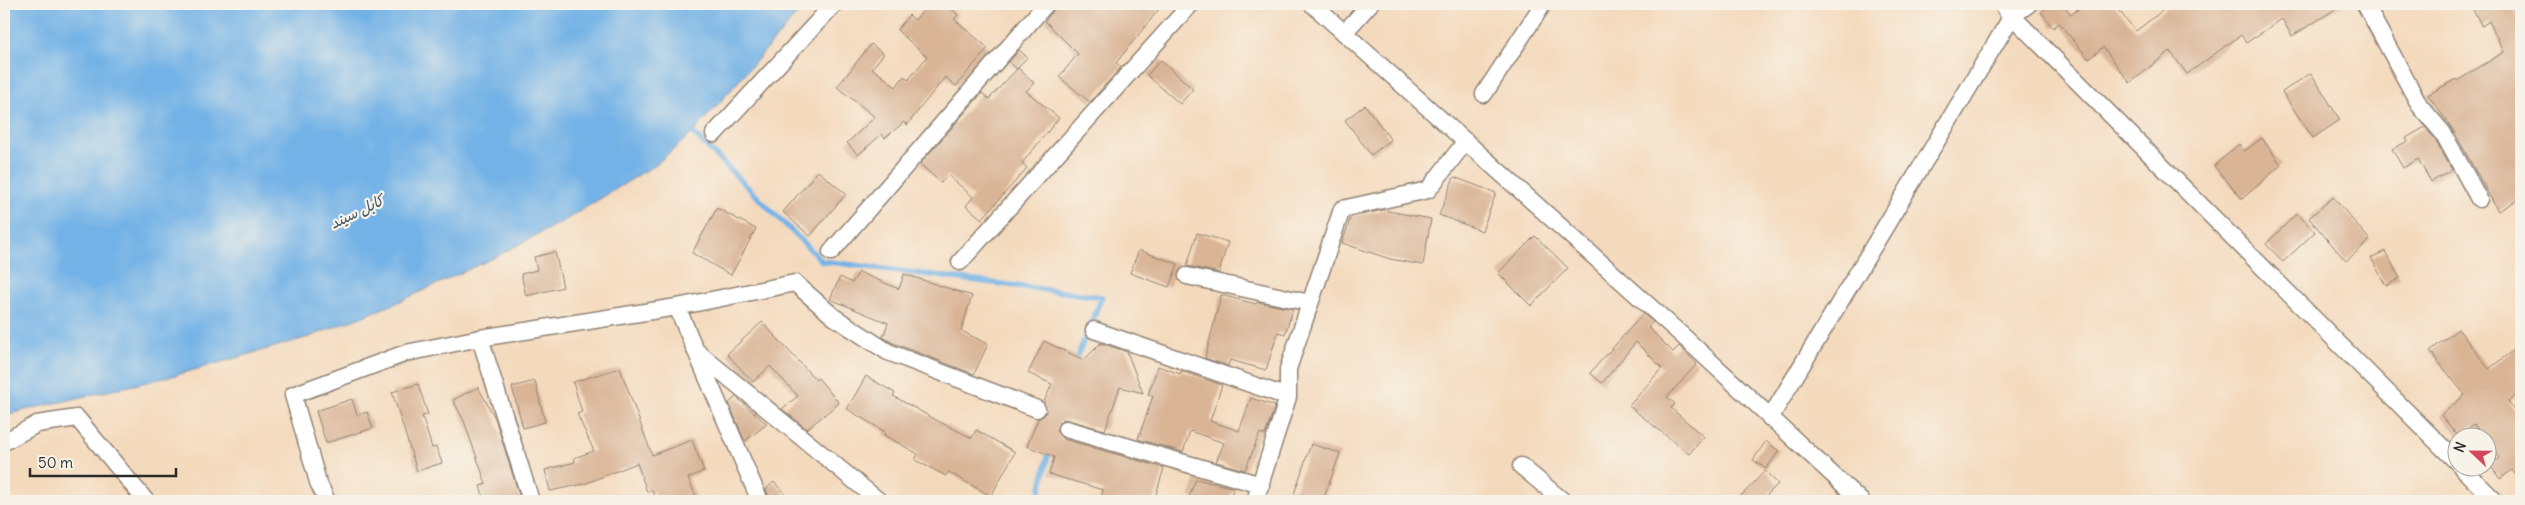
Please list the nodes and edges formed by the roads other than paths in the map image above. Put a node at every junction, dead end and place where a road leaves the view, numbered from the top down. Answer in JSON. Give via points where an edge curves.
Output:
{"nodes":[{"id":1,"x":834,"y":4,"type":"edge"},
{"id":2,"x":1046,"y":4,"type":"edge"},
{"id":3,"x":1192,"y":4,"type":"edge"},
{"id":4,"x":1312,"y":4,"type":"edge"},
{"id":5,"x":1370,"y":4,"type":"edge"},
{"id":6,"x":1543,"y":4,"type":"edge"},
{"id":7,"x":2029,"y":4,"type":"edge"},
{"id":8,"x":2364,"y":4,"type":"edge"},
{"id":9,"x":2008,"y":10,"type":"edge"},
{"id":10,"x":1344,"y":33,"type":"junction"},
{"id":11,"x":1484,"y":94,"type":"dead end"},
{"id":12,"x":714,"y":134,"type":"dead end"},
{"id":13,"x":1466,"y":141,"type":"junction"},
{"id":14,"x":2478,"y":199,"type":"dead end"},
{"id":15,"x":831,"y":252,"type":"dead end"},
{"id":16,"x":960,"y":262,"type":"dead end"},
{"id":17,"x":1186,"y":276,"type":"dead end"},
{"id":18,"x":1310,"y":303,"type":"junction"},
{"id":19,"x":677,"y":308,"type":"junction"},
{"id":20,"x":1094,"y":330,"type":"dead end"},
{"id":21,"x":480,"y":338,"type":"junction"},
{"id":22,"x":695,"y":350,"type":"junction"},
{"id":23,"x":1288,"y":397,"type":"junction"},
{"id":24,"x":1037,"y":409,"type":"dead end"},
{"id":25,"x":1770,"y":418,"type":"junction"},
{"id":26,"x":1066,"y":429,"type":"dead end"},
{"id":27,"x":4,"y":442,"type":"edge"},
{"id":28,"x":2448,"y":453,"type":"edge"},
{"id":29,"x":1521,"y":466,"type":"dead end"},
{"id":30,"x":2472,"y":478,"type":"edge"},
{"id":31,"x":1261,"y":484,"type":"junction"},
{"id":32,"x":146,"y":501,"type":"edge"},
{"id":33,"x":327,"y":501,"type":"edge"},
{"id":34,"x":531,"y":501,"type":"edge"},
{"id":35,"x":760,"y":501,"type":"edge"},
{"id":36,"x":879,"y":501,"type":"edge"},
{"id":37,"x":1255,"y":501,"type":"edge"},
{"id":38,"x":1563,"y":501,"type":"edge"},
{"id":39,"x":1861,"y":501,"type":"edge"},
{"id":40,"x":2495,"y":501,"type":"edge"}],
"edges":[{"from":1,"to":12,"type":"street"},
{"from":2,"to":15,"type":"street"},
{"from":3,"to":16,"type":"street"},
{"from":4,"to":10,"type":"street"},
{"from":5,"to":10,"type":"street"},
{"from":6,"to":11,"type":"street"},
{"from":7,"to":9,"type":"street"},
{"from":8,"to":14,"type":"street","via":[[2420,106],[2443,133]]},
{"from":9,"to":25,"type":"street"},
{"from":9,"to":28,"type":"street"},
{"from":10,"to":13,"type":"street"},
{"from":13,"to":18,"type":"street","via":[[1428,190],[1342,209]]},
{"from":13,"to":25,"type":"street"},
{"from":17,"to":18,"type":"street"},
{"from":18,"to":23,"type":"street","via":[[1288,369]]},
{"from":19,"to":21,"type":"street"},
{"from":19,"to":22,"type":"street"},
{"from":19,"to":24,"type":"street","via":[[795,283],[834,317],[888,352]]},
{"from":20,"to":23,"type":"street"},
{"from":21,"to":33,"type":"street","via":[[406,353],[293,395],[318,482]]},
{"from":21,"to":34,"type":"street"},
{"from":22,"to":35,"type":"street"},
{"from":22,"to":36,"type":"street"},
{"from":23,"to":31,"type":"street"},
{"from":25,"to":39,"type":"street"},
{"from":26,"to":31,"type":"street"},
{"from":27,"to":32,"type":"street","via":[[38,424],[77,418]]},
{"from":29,"to":38,"type":"street"},
{"from":30,"to":40,"type":"street"},
{"from":31,"to":37,"type":"street"}]}
